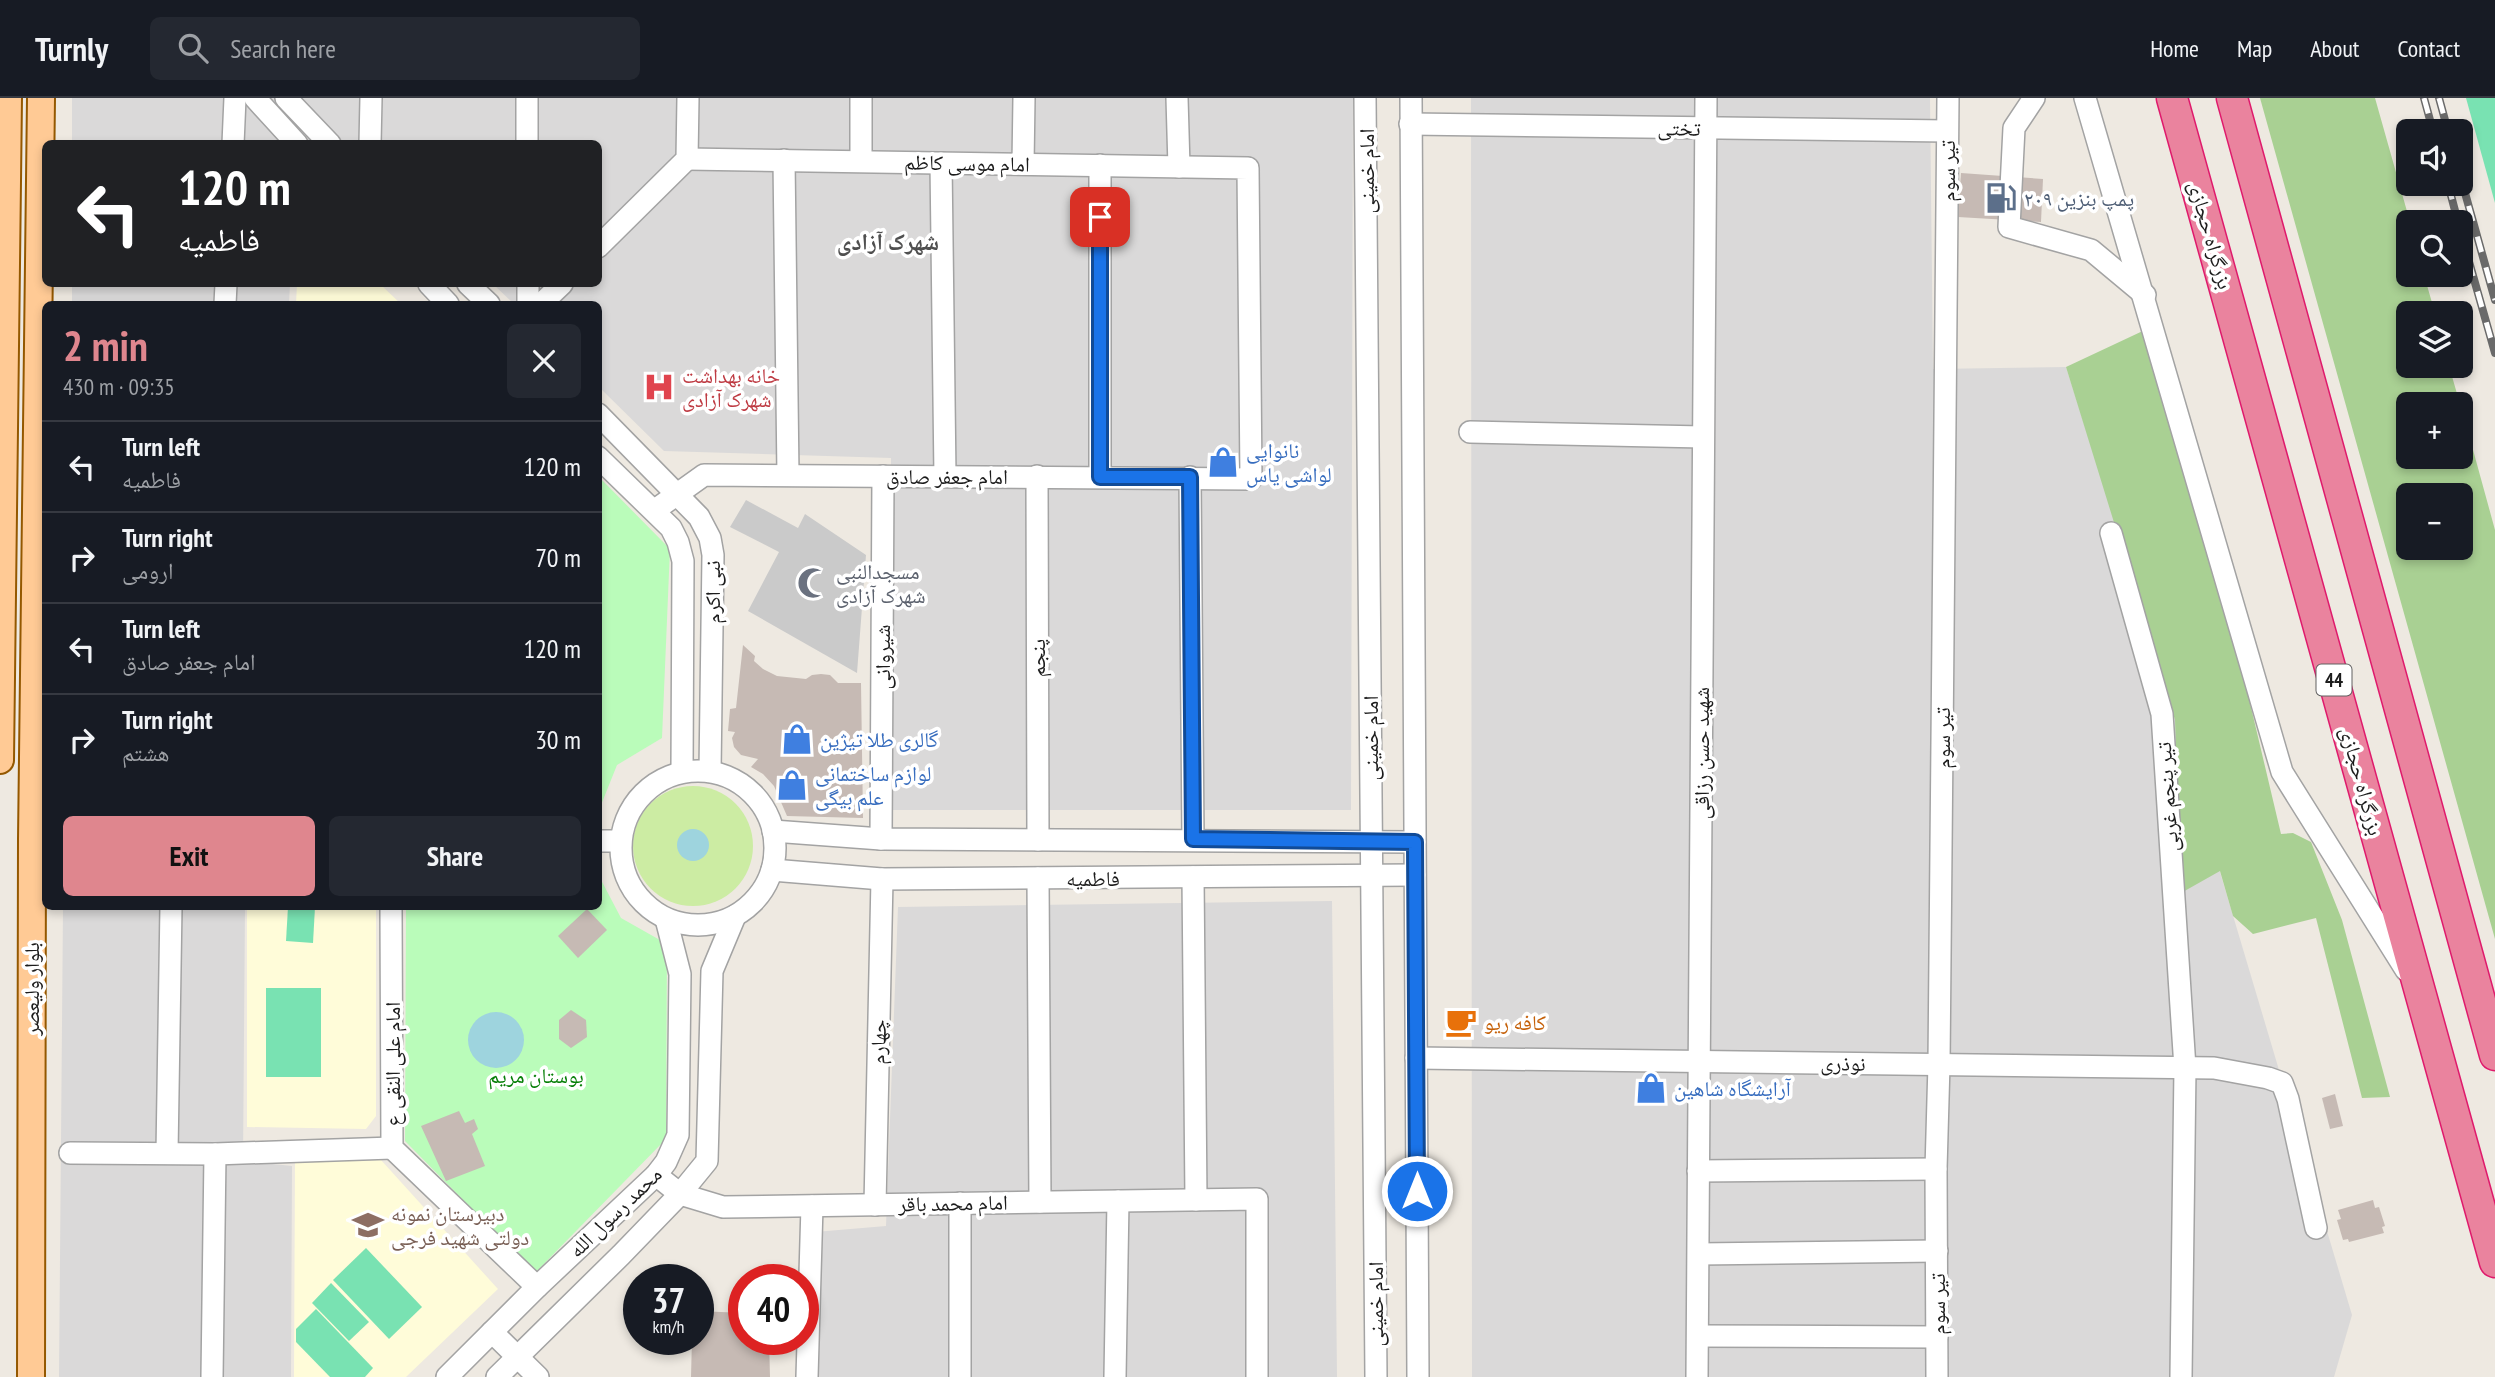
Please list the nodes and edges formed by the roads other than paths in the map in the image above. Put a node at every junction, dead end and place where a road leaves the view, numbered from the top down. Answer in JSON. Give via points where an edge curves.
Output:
{"nodes":[{"id":1,"x":8,"y":98,"type":"edge"},
{"id":2,"x":41,"y":98,"type":"edge"},
{"id":3,"x":235,"y":98,"type":"edge"},
{"id":4,"x":255,"y":98,"type":"edge"},
{"id":5,"x":286,"y":98,"type":"edge"},
{"id":6,"x":371,"y":98,"type":"edge"},
{"id":7,"x":527,"y":98,"type":"edge"},
{"id":8,"x":688,"y":98,"type":"edge"},
{"id":9,"x":861,"y":98,"type":"edge"},
{"id":10,"x":1024,"y":98,"type":"edge"},
{"id":11,"x":1178,"y":98,"type":"edge"},
{"id":12,"x":1365,"y":98,"type":"edge"},
{"id":13,"x":1411,"y":98,"type":"edge"},
{"id":14,"x":1706,"y":98,"type":"edge"},
{"id":15,"x":1948,"y":98,"type":"edge"},
{"id":16,"x":2034,"y":98,"type":"edge"},
{"id":17,"x":2085,"y":98,"type":"edge"},
{"id":18,"x":2172,"y":98,"type":"edge"},
{"id":19,"x":2232,"y":98,"type":"edge"},
{"id":20,"x":1410,"y":124,"type":"junction"},
{"id":21,"x":1706,"y":129,"type":"junction"},
{"id":22,"x":1947,"y":131,"type":"junction"},
{"id":23,"x":233,"y":140,"type":"edge"},
{"id":24,"x":294,"y":140,"type":"edge"},
{"id":25,"x":326,"y":140,"type":"edge"},
{"id":26,"x":370,"y":140,"type":"edge"},
{"id":27,"x":527,"y":140,"type":"edge"},
{"id":28,"x":687,"y":159,"type":"junction"},
{"id":29,"x":785,"y":160,"type":"junction"},
{"id":30,"x":861,"y":162,"type":"junction"},
{"id":31,"x":941,"y":163,"type":"junction"},
{"id":32,"x":1023,"y":164,"type":"junction"},
{"id":33,"x":1100,"y":165,"type":"junction"},
{"id":34,"x":1179,"y":167,"type":"junction"},
{"id":35,"x":602,"y":243,"type":"edge"},
{"id":36,"x":432,"y":287,"type":"edge"},
{"id":37,"x":471,"y":287,"type":"edge"},
{"id":38,"x":559,"y":287,"type":"edge"},
{"id":39,"x":2145,"y":295,"type":"junction"},
{"id":40,"x":445,"y":301,"type":"edge"},
{"id":41,"x":486,"y":301,"type":"edge"},
{"id":42,"x":544,"y":301,"type":"edge"},
{"id":43,"x":3,"y":379,"type":"edge"},
{"id":44,"x":602,"y":418,"type":"edge"},
{"id":45,"x":1470,"y":432,"type":"dead end"},
{"id":46,"x":1703,"y":437,"type":"junction"},
{"id":47,"x":602,"y":461,"type":"edge"},
{"id":48,"x":788,"y":475,"type":"junction"},
{"id":49,"x":883,"y":475,"type":"junction"},
{"id":50,"x":945,"y":476,"type":"junction"},
{"id":51,"x":1037,"y":476,"type":"junction"},
{"id":52,"x":1100,"y":477,"type":"junction"},
{"id":53,"x":1190,"y":477,"type":"junction"},
{"id":54,"x":1251,"y":479,"type":"joint"},
{"id":55,"x":678,"y":493,"type":"junction"},
{"id":56,"x":655,"y":510,"type":"junction"},
{"id":57,"x":2111,"y":533,"type":"dead end"},
{"id":58,"x":0,"y":760,"type":"edge"},
{"id":59,"x":710,"y":771,"type":"junction"},
{"id":60,"x":682,"y":772,"type":"junction"},
{"id":61,"x":773,"y":831,"type":"junction"},
{"id":62,"x":881,"y":839,"type":"junction"},
{"id":63,"x":1193,"y":839,"type":"junction"},
{"id":64,"x":1038,"y":840,"type":"junction"},
{"id":65,"x":602,"y":841,"type":"edge"},
{"id":66,"x":621,"y":841,"type":"junction"},
{"id":67,"x":1371,"y":842,"type":"junction"},
{"id":68,"x":1415,"y":842,"type":"junction"},
{"id":69,"x":772,"y":870,"type":"junction"},
{"id":70,"x":1373,"y":875,"type":"junction"},
{"id":71,"x":1415,"y":876,"type":"junction"},
{"id":72,"x":1193,"y":877,"type":"junction"},
{"id":73,"x":1038,"y":878,"type":"junction"},
{"id":74,"x":882,"y":879,"type":"junction"},
{"id":75,"x":171,"y":910,"type":"edge"},
{"id":76,"x":391,"y":910,"type":"edge"},
{"id":77,"x":735,"y":916,"type":"junction"},
{"id":78,"x":666,"y":919,"type":"junction"},
{"id":79,"x":2421,"y":993,"type":"junction"},
{"id":80,"x":2495,"y":1055,"type":"edge"},
{"id":81,"x":1416,"y":1058,"type":"junction"},
{"id":82,"x":1700,"y":1062,"type":"junction"},
{"id":83,"x":1939,"y":1064,"type":"junction"},
{"id":84,"x":2185,"y":1068,"type":"junction"},
{"id":85,"x":392,"y":1148,"type":"junction"},
{"id":86,"x":70,"y":1153,"type":"dead end"},
{"id":87,"x":167,"y":1153,"type":"junction"},
{"id":88,"x":215,"y":1154,"type":"junction"},
{"id":89,"x":1936,"y":1169,"type":"junction"},
{"id":90,"x":1698,"y":1171,"type":"junction"},
{"id":91,"x":656,"y":1175,"type":"junction"},
{"id":92,"x":680,"y":1194,"type":"junction"},
{"id":93,"x":1196,"y":1200,"type":"junction"},
{"id":94,"x":1118,"y":1201,"type":"junction"},
{"id":95,"x":1040,"y":1202,"type":"junction"},
{"id":96,"x":960,"y":1203,"type":"junction"},
{"id":97,"x":875,"y":1205,"type":"junction"},
{"id":98,"x":812,"y":1206,"type":"junction"},
{"id":99,"x":2316,"y":1228,"type":"dead end"},
{"id":100,"x":1937,"y":1251,"type":"junction"},
{"id":101,"x":1699,"y":1254,"type":"junction"},
{"id":102,"x":2495,"y":1262,"type":"edge"},
{"id":103,"x":537,"y":1287,"type":"junction"},
{"id":104,"x":492,"y":1332,"type":"junction"},
{"id":105,"x":1698,"y":1336,"type":"junction"},
{"id":106,"x":1937,"y":1337,"type":"junction"},
{"id":107,"x":517,"y":1366,"type":"edge"},
{"id":108,"x":31,"y":1377,"type":"edge"},
{"id":109,"x":212,"y":1377,"type":"edge"},
{"id":110,"x":447,"y":1377,"type":"edge"},
{"id":111,"x":498,"y":1377,"type":"edge"},
{"id":112,"x":538,"y":1377,"type":"edge"},
{"id":113,"x":807,"y":1377,"type":"edge"},
{"id":114,"x":960,"y":1377,"type":"edge"},
{"id":115,"x":1115,"y":1377,"type":"edge"},
{"id":116,"x":1257,"y":1377,"type":"edge"},
{"id":117,"x":1376,"y":1377,"type":"edge"},
{"id":118,"x":1418,"y":1377,"type":"edge"},
{"id":119,"x":1696,"y":1377,"type":"edge"},
{"id":120,"x":1937,"y":1377,"type":"edge"},
{"id":121,"x":2181,"y":1377,"type":"edge"}],
"edges":[{"from":1,"to":43,"type":"main road"},
{"from":2,"to":108,"type":"main road","name":"بلوار ولیعصر"},
{"from":3,"to":23,"type":"street"},
{"from":4,"to":24,"type":"street"},
{"from":5,"to":25,"type":"street"},
{"from":6,"to":26,"type":"street"},
{"from":7,"to":27,"type":"street"},
{"from":8,"to":28,"type":"street"},
{"from":9,"to":30,"type":"street"},
{"from":10,"to":32,"type":"street"},
{"from":11,"to":34,"type":"street"},
{"from":12,"to":67,"type":"street","name":"امام خمینی"},
{"from":13,"to":20,"type":"street","name":"امام خمینی"},
{"from":14,"to":21,"type":"street","name":"شهید حسن رزاقی"},
{"from":15,"to":22,"type":"street","name":"تیر سوم"},
{"from":16,"to":39,"type":"street","via":[[2014,128],[2009,228],[2091,250]]},
{"from":17,"to":39,"type":"street"},
{"from":18,"to":79,"type":"highway","name":"بزرگراه حجازی","number":"44"},
{"from":19,"to":80,"type":"highway"},
{"from":20,"to":21,"type":"street","name":"تختی"},
{"from":20,"to":68,"type":"street","name":"امام خمینی"},
{"from":21,"to":22,"type":"street","name":"تختی"},
{"from":21,"to":46,"type":"street","name":"شهید حسن رزاقی"},
{"from":22,"to":83,"type":"street","name":"تیر سوم"},
{"from":28,"to":29,"type":"street","name":"امام موسی کاظم"},
{"from":28,"to":35,"type":"street"},
{"from":29,"to":30,"type":"street","name":"امام موسی کاظم"},
{"from":29,"to":48,"type":"street"},
{"from":30,"to":31,"type":"street","name":"امام موسی کاظم"},
{"from":31,"to":32,"type":"street","name":"امام موسی کاظم"},
{"from":31,"to":50,"type":"street"},
{"from":32,"to":33,"type":"street","name":"امام موسی کاظم"},
{"from":33,"to":34,"type":"street","name":"امام موسی کاظم"},
{"from":33,"to":52,"type":"street"},
{"from":34,"to":54,"type":"street","name":"امام موسی کاظم","via":[[1248,168]]},
{"from":36,"to":40,"type":"street"},
{"from":37,"to":41,"type":"street"},
{"from":38,"to":42,"type":"street"},
{"from":39,"to":79,"type":"street","via":[[2282,772]]},
{"from":43,"to":58,"type":"main road"},
{"from":44,"to":55,"type":"street","name":"نبی اکرم"},
{"from":45,"to":46,"type":"street"},
{"from":46,"to":82,"type":"street","name":"شهید حسن رزاقی"},
{"from":47,"to":56,"type":"street","name":"نبی اکرم"},
{"from":48,"to":49,"type":"street","name":"امام جعفر صادق"},
{"from":48,"to":55,"type":"street","name":"امام جعفر صادق","via":[[704,475]]},
{"from":49,"to":50,"type":"street","name":"امام جعفر صادق"},
{"from":49,"to":62,"type":"street","name":"شیروانی"},
{"from":50,"to":51,"type":"street","name":"امام جعفر صادق"},
{"from":51,"to":52,"type":"street","name":"امام جعفر صادق"},
{"from":51,"to":64,"type":"street","name":"پنجم"},
{"from":52,"to":53,"type":"street","name":"امام جعفر صادق"},
{"from":53,"to":54,"type":"street","name":"امام جعفر صادق"},
{"from":53,"to":63,"type":"street"},
{"from":55,"to":56,"type":"street","name":"امام جعفر صادق"},
{"from":55,"to":59,"type":"street","name":"نبی اکرم","via":[[699,517],[713,555]]},
{"from":56,"to":60,"type":"street","name":"نبی اکرم","via":[[671,528],[683,561]]},
{"from":57,"to":84,"type":"street","name":"تیر پنجم غربی","via":[[2162,714]]},
{"from":59,"to":60,"type":"street","name":"محمد رسول الله"},
{"from":59,"to":61,"type":"street","name":"محمد رسول الله","via":[[751,791]]},
{"from":60,"to":66,"type":"street","name":"محمد رسول الله","via":[[664,778],[640,796],[625,822]]},
{"from":61,"to":62,"type":"street","name":"فاطمیه"},
{"from":61,"to":69,"type":"street","name":"محمد رسول الله"},
{"from":62,"to":64,"type":"street","name":"فاطمیه"},
{"from":63,"to":64,"type":"street","name":"فاطمیه"},
{"from":63,"to":67,"type":"street","name":"فاطمیه"},
{"from":65,"to":66,"type":"street"},
{"from":66,"to":78,"type":"street","name":"محمد رسول الله","via":[[622,865],[631,888],[646,906]]},
{"from":67,"to":68,"type":"street","name":"فاطمیه"},
{"from":67,"to":70,"type":"street","name":"امام خمینی"},
{"from":68,"to":71,"type":"street","name":"امام خمینی"},
{"from":69,"to":74,"type":"street","name":"فاطمیه"},
{"from":69,"to":77,"type":"street","name":"محمد رسول الله","via":[[764,889]]},
{"from":70,"to":71,"type":"street","name":"فاطمیه"},
{"from":70,"to":72,"type":"street","name":"فاطمیه"},
{"from":70,"to":117,"type":"street","name":"امام خمینی"},
{"from":71,"to":81,"type":"street","name":"امام خمینی"},
{"from":72,"to":73,"type":"street","name":"فاطمیه"},
{"from":72,"to":93,"type":"street"},
{"from":73,"to":74,"type":"street","name":"فاطمیه"},
{"from":73,"to":95,"type":"street"},
{"from":74,"to":97,"type":"street","name":"چهارم"},
{"from":75,"to":87,"type":"street"},
{"from":76,"to":85,"type":"street","name":"امام علی النقی ع"},
{"from":77,"to":78,"type":"street","name":"محمد رسول الله","via":[[701,926]]},
{"from":77,"to":92,"type":"street","name":"محمد رسول الله","via":[[712,971],[707,1161]]},
{"from":78,"to":91,"type":"street","name":"محمد رسول الله","via":[[680,974],[678,1135]]},
{"from":79,"to":102,"type":"highway","name":"بزرگراه حجازی","number":"44"},
{"from":81,"to":82,"type":"street","name":"نوذری"},
{"from":81,"to":118,"type":"street","name":"امام خمینی"},
{"from":82,"to":83,"type":"street","name":"نوذری"},
{"from":82,"to":90,"type":"street","name":"شهید حسن رزاقی"},
{"from":83,"to":84,"type":"street","name":"نوذری"},
{"from":83,"to":89,"type":"street","name":"تیر سوم"},
{"from":84,"to":99,"type":"street","name":"نوذری","via":[[2214,1068],[2283,1083]]},
{"from":84,"to":121,"type":"street","name":"تیر پنجم غربی"},
{"from":85,"to":88,"type":"street"},
{"from":85,"to":103,"type":"street","name":"امام علی النقی ع"},
{"from":86,"to":87,"type":"street"},
{"from":87,"to":88,"type":"street"},
{"from":88,"to":109,"type":"street"},
{"from":89,"to":90,"type":"street"},
{"from":89,"to":100,"type":"street","name":"تیر سوم"},
{"from":90,"to":101,"type":"street","name":"شهید حسن رزاقی"},
{"from":91,"to":92,"type":"street","name":"امام محمد باقر"},
{"from":91,"to":103,"type":"street","name":"محمد رسول الله"},
{"from":92,"to":98,"type":"street","name":"امام محمد باقر","via":[[723,1207]]},
{"from":92,"to":107,"type":"street","name":"محمد رسول الله"},
{"from":93,"to":94,"type":"street","name":"امام محمد باقر"},
{"from":93,"to":116,"type":"street","name":"امام محمد باقر","via":[[1257,1199]]},
{"from":94,"to":95,"type":"street","name":"امام محمد باقر"},
{"from":94,"to":115,"type":"street"},
{"from":95,"to":96,"type":"street","name":"امام محمد باقر"},
{"from":96,"to":97,"type":"street","name":"امام محمد باقر"},
{"from":96,"to":114,"type":"street"},
{"from":97,"to":98,"type":"street","name":"امام محمد باقر"},
{"from":98,"to":113,"type":"street"},
{"from":100,"to":101,"type":"street"},
{"from":100,"to":106,"type":"street","name":"تیر سوم"},
{"from":101,"to":105,"type":"street","name":"شهید حسن رزاقی"},
{"from":103,"to":104,"type":"street","name":"محمد رسول الله"},
{"from":104,"to":107,"type":"street"},
{"from":104,"to":110,"type":"street","name":"محمد رسول الله"},
{"from":105,"to":106,"type":"street"},
{"from":105,"to":119,"type":"street","name":"شهید حسن رزاقی"},
{"from":106,"to":120,"type":"street","name":"تیر سوم"},
{"from":107,"to":111,"type":"street","name":"محمد رسول الله"},
{"from":107,"to":112,"type":"street"}]}
